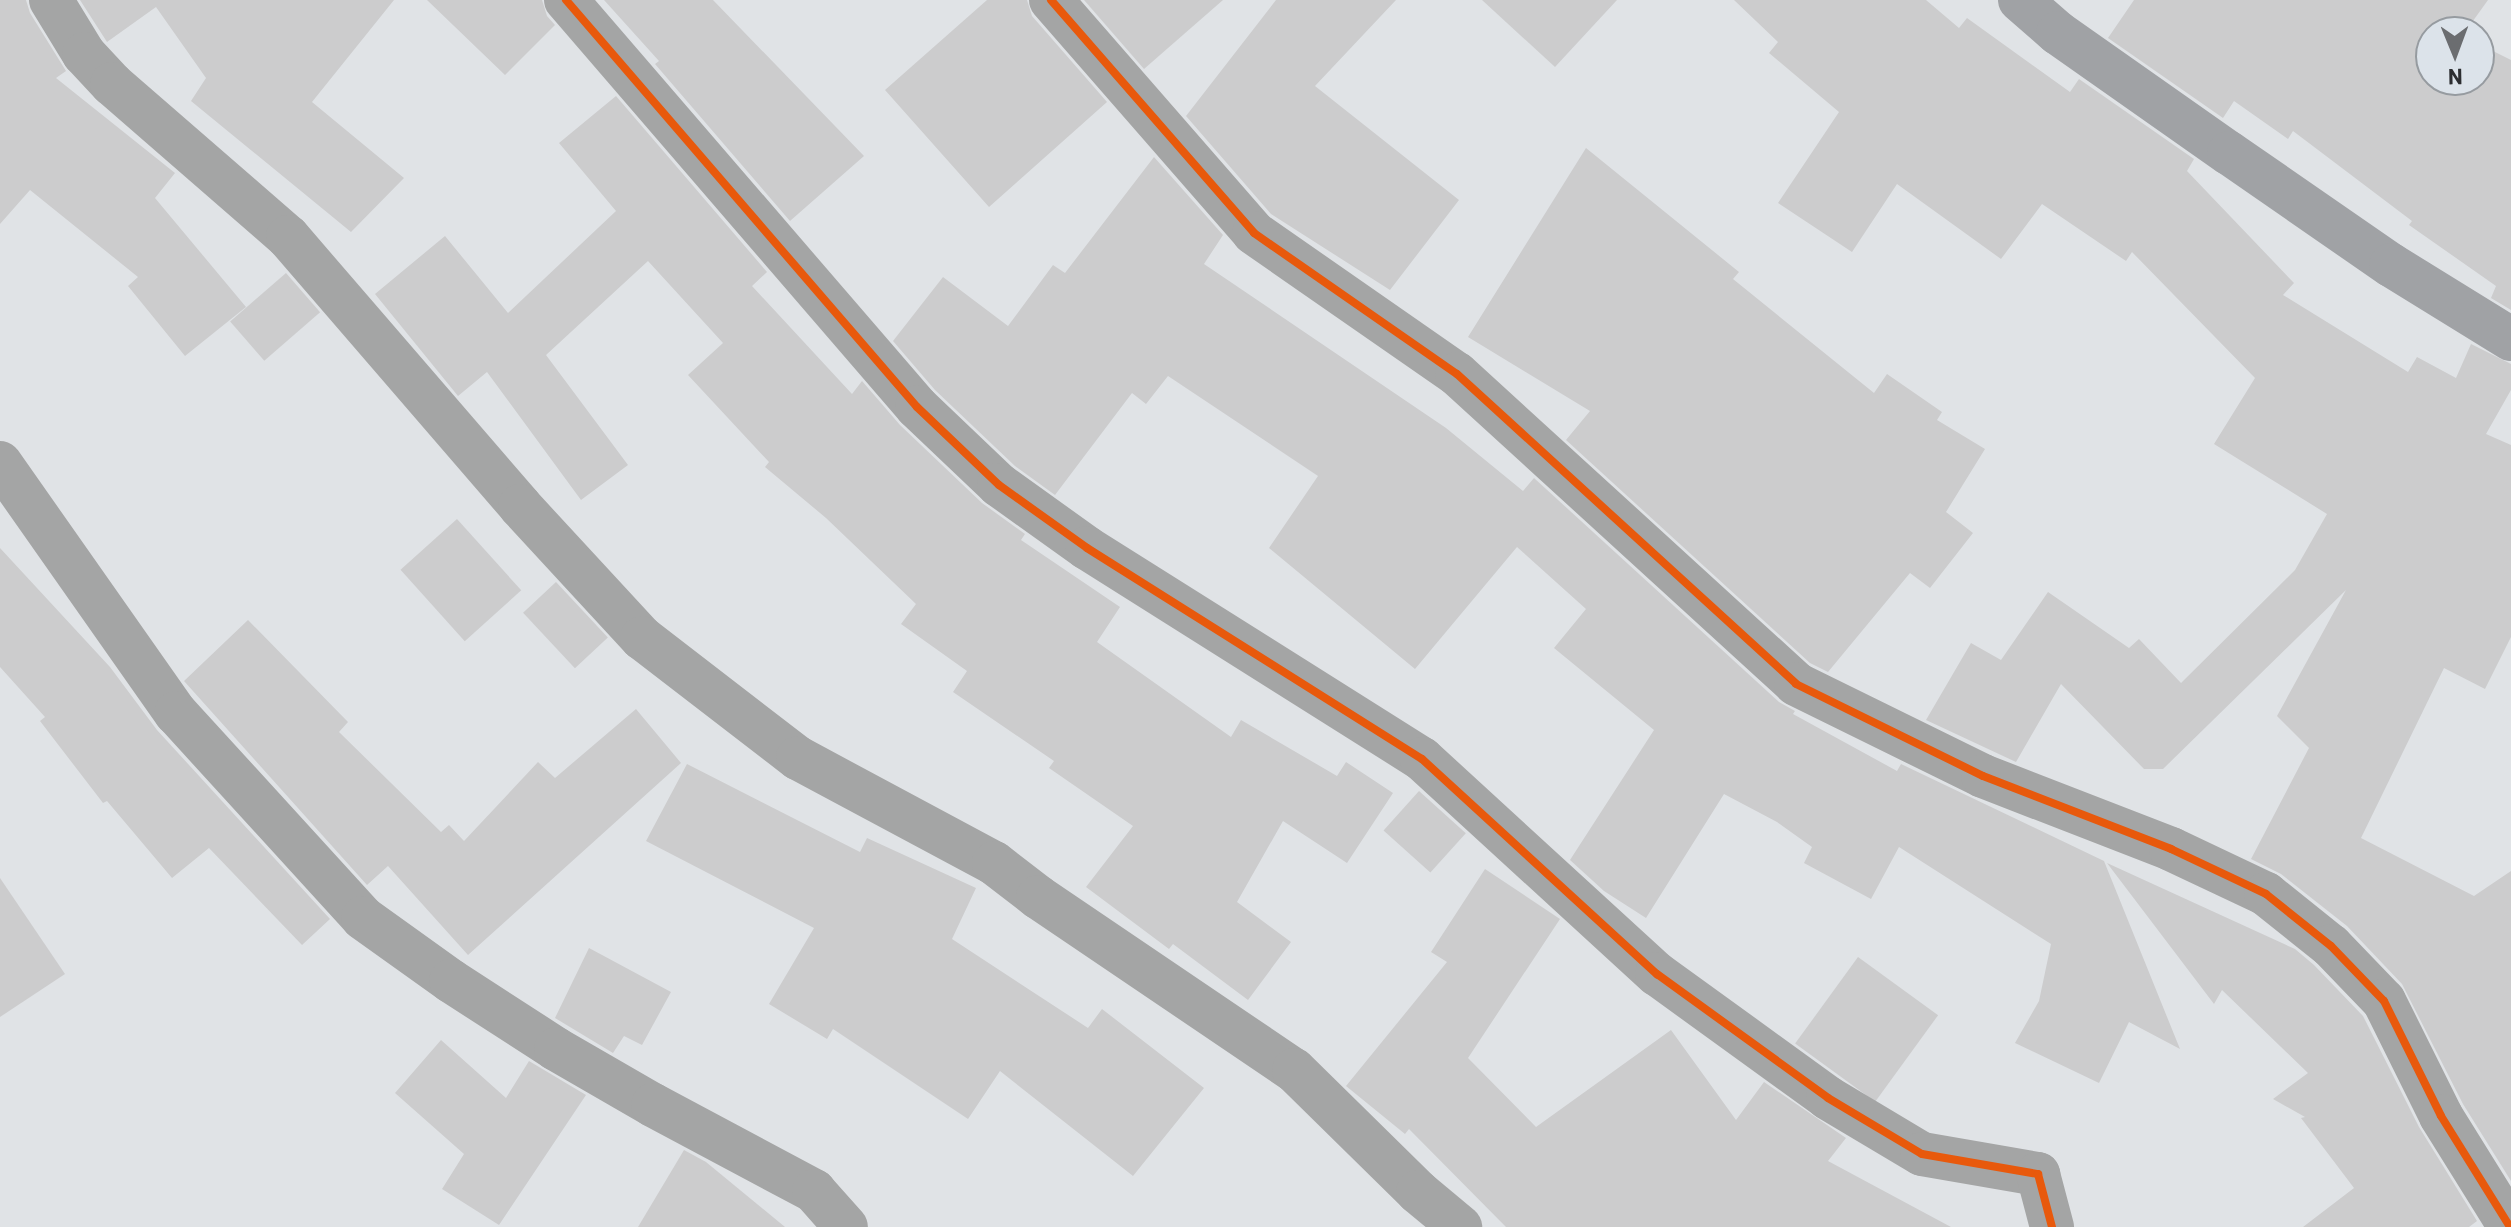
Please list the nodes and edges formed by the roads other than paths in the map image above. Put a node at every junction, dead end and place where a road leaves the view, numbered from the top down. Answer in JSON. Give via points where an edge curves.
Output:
{"nodes":[{"id":1,"x":51,"y":0,"type":"edge"},
{"id":2,"x":566,"y":0,"type":"edge"},
{"id":3,"x":1051,"y":0,"type":"edge"},
{"id":4,"x":2020,"y":0,"type":"edge"},
{"id":5,"x":2511,"y":339,"type":"edge"},
{"id":6,"x":0,"y":463,"type":"edge"},
{"id":7,"x":846,"y":1227,"type":"edge"},
{"id":8,"x":1460,"y":1227,"type":"edge"},
{"id":9,"x":2052,"y":1227,"type":"edge"},
{"id":10,"x":2510,"y":1227,"type":"edge"}],
"edges":[{"from":1,"to":8,"type":"street","via":[[84,54],[112,84],[288,237],[520,506],[642,638],[798,758],[994,863],[1294,1070]]},
{"from":2,"to":9,"type":"street","via":[[917,407],[999,485],[1087,548],[1422,759],[1657,974],[1828,1098],[1922,1154],[2038,1174]]},
{"from":3,"to":10,"type":"street","via":[[1254,233],[1457,374],[1796,684],[1983,776],[2171,849],[2266,894],[2331,946],[2384,1001],[2441,1116]]},
{"from":4,"to":5,"type":"highway","via":[[2058,33],[2341,230]]},
{"from":6,"to":7,"type":"street","via":[[176,713],[363,918],[556,1049],[814,1191]]}]}
